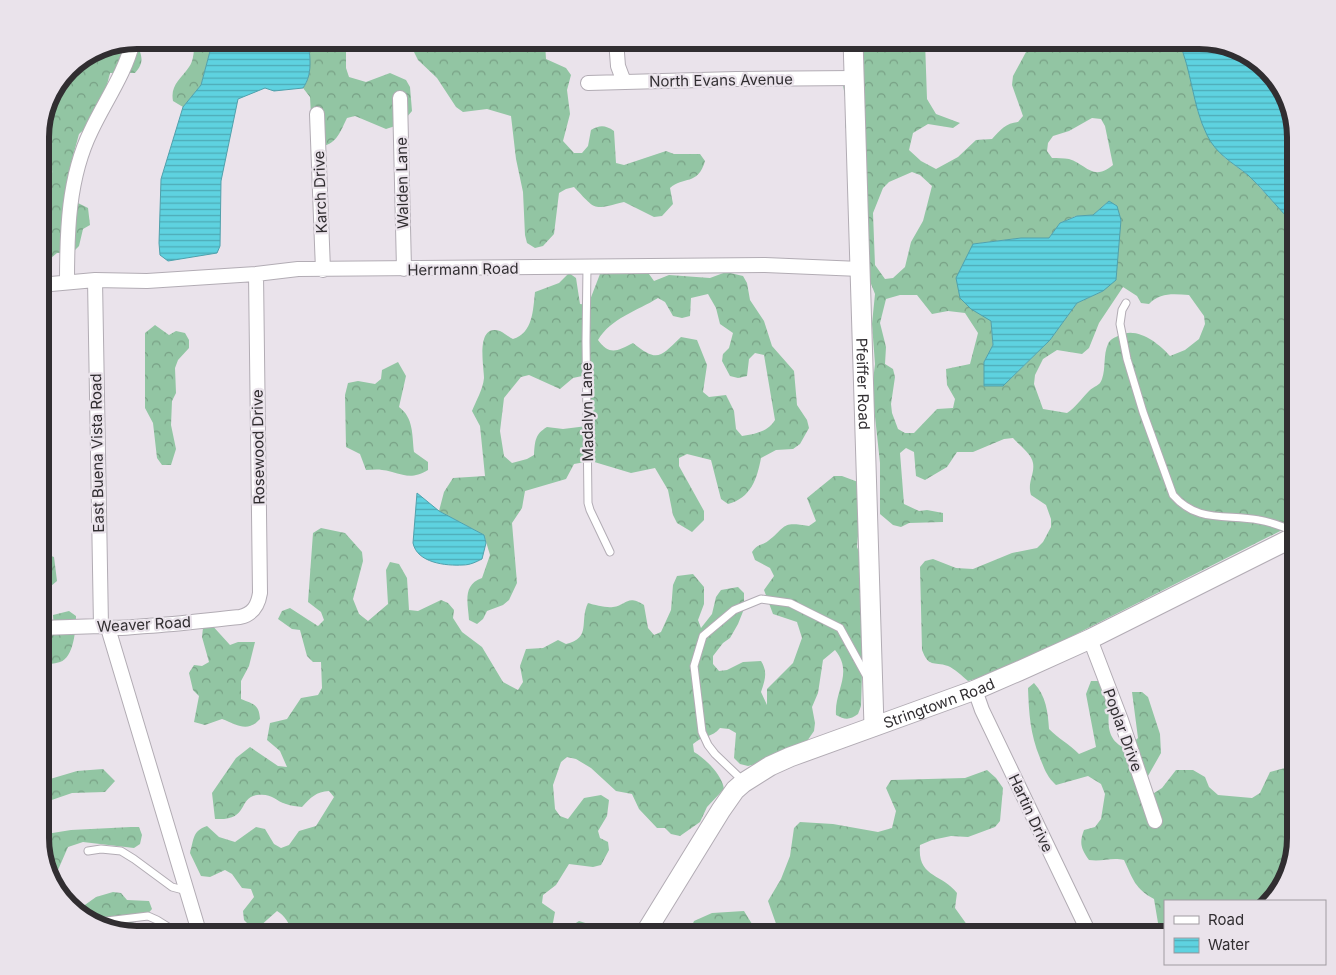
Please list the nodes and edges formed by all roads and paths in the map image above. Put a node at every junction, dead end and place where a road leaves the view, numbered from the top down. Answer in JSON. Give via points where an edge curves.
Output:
{"nodes":[{"id":1,"x":130,"y":49,"type":"edge"},
{"id":2,"x":617,"y":49,"type":"edge"},
{"id":3,"x":854,"y":49,"type":"edge"},
{"id":4,"x":855,"y":78,"type":"junction"},
{"id":5,"x":624,"y":82,"type":"junction"},
{"id":6,"x":588,"y":83,"type":"dead end"},
{"id":7,"x":400,"y":98,"type":"dead end"},
{"id":8,"x":317,"y":114,"type":"dead end"},
{"id":9,"x":587,"y":267,"type":"junction"},
{"id":10,"x":404,"y":269,"type":"junction"},
{"id":11,"x":860,"y":269,"type":"junction"},
{"id":12,"x":323,"y":270,"type":"junction"},
{"id":13,"x":256,"y":274,"type":"junction"},
{"id":14,"x":94,"y":280,"type":"junction"},
{"id":15,"x":67,"y":282,"type":"junction"},
{"id":16,"x":49,"y":284,"type":"edge"},
{"id":17,"x":1126,"y":303,"type":"dead end"},
{"id":18,"x":1287,"y":528,"type":"edge"},
{"id":19,"x":1287,"y":540,"type":"edge"},
{"id":20,"x":610,"y":552,"type":"dead end"},
{"id":21,"x":247,"y":615,"type":"joint"},
{"id":22,"x":104,"y":627,"type":"junction"},
{"id":23,"x":49,"y":628,"type":"edge"},
{"id":24,"x":1090,"y":639,"type":"junction"},
{"id":25,"x":873,"y":687,"type":"junction"},
{"id":26,"x":975,"y":690,"type":"junction"},
{"id":27,"x":874,"y":726,"type":"junction"},
{"id":28,"x":743,"y":783,"type":"junction"},
{"id":29,"x":1155,"y":821,"type":"dead end"},
{"id":30,"x":88,"y":851,"type":"dead end"},
{"id":31,"x":187,"y":891,"type":"junction"},
{"id":32,"x":106,"y":921,"type":"edge"},
{"id":33,"x":167,"y":926,"type":"edge"},
{"id":34,"x":197,"y":926,"type":"edge"},
{"id":35,"x":650,"y":926,"type":"edge"},
{"id":36,"x":1086,"y":926,"type":"edge"}],
"edges":[{"from":1,"to":15,"type":"street","via":[[120,78],[90,132],[72,187]]},
{"from":2,"to":5,"type":"street"},
{"from":3,"to":4,"type":"main road","name":"Pfeiffer Road"},
{"from":4,"to":5,"type":"street","name":"North Evans Avenue"},
{"from":4,"to":11,"type":"main road","name":"Pfeiffer Road"},
{"from":5,"to":6,"type":"street","name":"North Evans Avenue"},
{"from":7,"to":10,"type":"street","name":"Walden Lane"},
{"from":8,"to":12,"type":"street","name":"Karch Drive"},
{"from":9,"to":10,"type":"street","name":"Herrmann Road"},
{"from":9,"to":11,"type":"street","name":"Herrmann Road","via":[[765,265]]},
{"from":9,"to":20,"type":"lane","name":"Madalyn Lane","via":[[588,503]]},
{"from":10,"to":12,"type":"street","name":"Herrmann Road"},
{"from":11,"to":25,"type":"main road","name":"Pfeiffer Road"},
{"from":12,"to":13,"type":"street","name":"Herrmann Road"},
{"from":13,"to":14,"type":"street","name":"Herrmann Road","via":[[147,281]]},
{"from":13,"to":21,"type":"street","name":"Rosewood Drive","via":[[260,593],[256,608]]},
{"from":14,"to":15,"type":"street","name":"Herrmann Road"},
{"from":14,"to":22,"type":"street","name":"East Buena Vista Road"},
{"from":15,"to":16,"type":"street","name":"Herrmann Road"},
{"from":17,"to":18,"type":"lane","via":[[1120,324],[1127,359],[1173,494],[1181,504],[1205,515],[1259,520]]},
{"from":19,"to":24,"type":"main road","name":"Stringtown Road"},
{"from":21,"to":22,"type":"street","name":"Weaver Road","via":[[175,624]]},
{"from":22,"to":23,"type":"street","name":"Weaver Road"},
{"from":22,"to":31,"type":"street","name":"East Buena Vista Road"},
{"from":24,"to":26,"type":"main road","name":"Stringtown Road"},
{"from":24,"to":29,"type":"street","name":"Poplar Drive"},
{"from":25,"to":27,"type":"main road","name":"Pfeiffer Road"},
{"from":25,"to":28,"type":"lane","via":[[840,628],[790,603],[761,599],[734,610],[703,636],[694,673],[702,732],[715,754]]},
{"from":26,"to":27,"type":"main road","name":"Stringtown Road"},
{"from":26,"to":36,"type":"street","name":"Hartin Drive"},
{"from":27,"to":28,"type":"main road","name":"Stringtown Road","via":[[790,757]]},
{"from":28,"to":35,"type":"main road","name":"Stringtown Road","via":[[721,810]]},
{"from":30,"to":31,"type":"lane","via":[[121,851],[172,887]]},
{"from":31,"to":34,"type":"street","name":"East Buena Vista Road"},
{"from":32,"to":33,"type":"lane","via":[[148,916]]}]}
